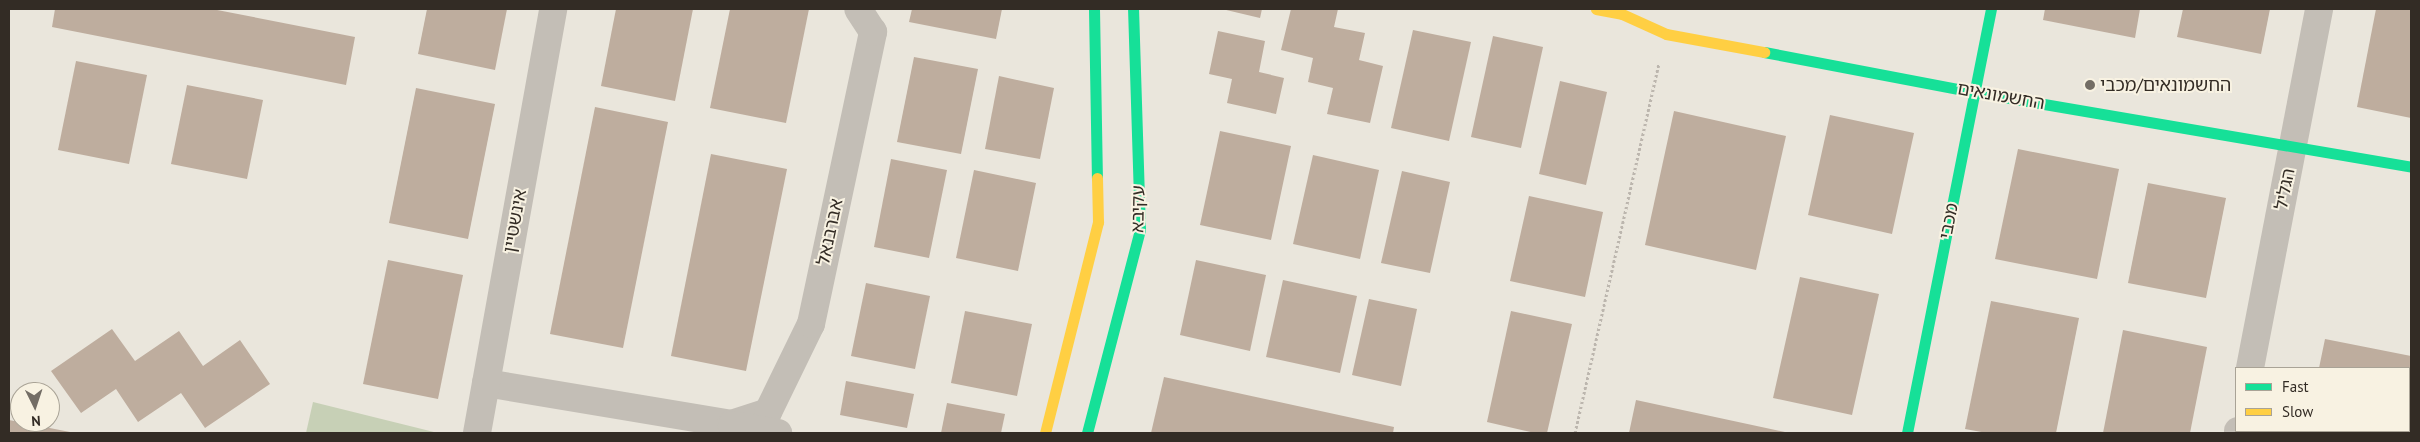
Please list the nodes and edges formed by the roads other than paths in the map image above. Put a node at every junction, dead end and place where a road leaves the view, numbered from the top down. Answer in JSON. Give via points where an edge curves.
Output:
{"nodes":[{"id":1,"x":553,"y":9,"type":"edge"},
{"id":2,"x":858,"y":9,"type":"edge"},
{"id":3,"x":1094,"y":9,"type":"edge"},
{"id":4,"x":1133,"y":9,"type":"edge"},
{"id":5,"x":1991,"y":9,"type":"edge"},
{"id":6,"x":2319,"y":9,"type":"edge"},
{"id":7,"x":1613,"y":11,"type":"edge"},
{"id":8,"x":1974,"y":92,"type":"junction"},
{"id":9,"x":2294,"y":145,"type":"junction"},
{"id":10,"x":2411,"y":167,"type":"edge"},
{"id":11,"x":2250,"y":367,"type":"edge"},
{"id":12,"x":486,"y":383,"type":"junction"},
{"id":13,"x":731,"y":424,"type":"junction"},
{"id":14,"x":477,"y":433,"type":"edge"},
{"id":15,"x":778,"y":433,"type":"edge"},
{"id":16,"x":1045,"y":433,"type":"edge"},
{"id":17,"x":1087,"y":433,"type":"edge"},
{"id":18,"x":1907,"y":433,"type":"edge"}],
"edges":[{"from":1,"to":12,"type":"street","name":"אינשטיין"},
{"from":2,"to":13,"type":"street","name":"אברבנאל","via":[[873,32],[810,324],[768,412]]},
{"from":3,"to":16,"type":"street","via":[[1098,222]]},
{"from":4,"to":17,"type":"street","name":"עקיבא","via":[[1140,230]]},
{"from":5,"to":8,"type":"street","name":"מכבי"},
{"from":6,"to":9,"type":"street","name":"הגליל"},
{"from":7,"to":8,"type":"street","name":"החשמונאים","via":[[1666,34]]},
{"from":8,"to":9,"type":"street","name":"החשמונאים"},
{"from":8,"to":18,"type":"street","name":"מכבי"},
{"from":9,"to":10,"type":"street","name":"החשמונאים"},
{"from":9,"to":11,"type":"street","name":"הגליל"},
{"from":12,"to":13,"type":"street","name":"אברבנאל"},
{"from":12,"to":14,"type":"street","name":"אינשטיין"},
{"from":13,"to":15,"type":"street","name":"אברבנאל"}]}
